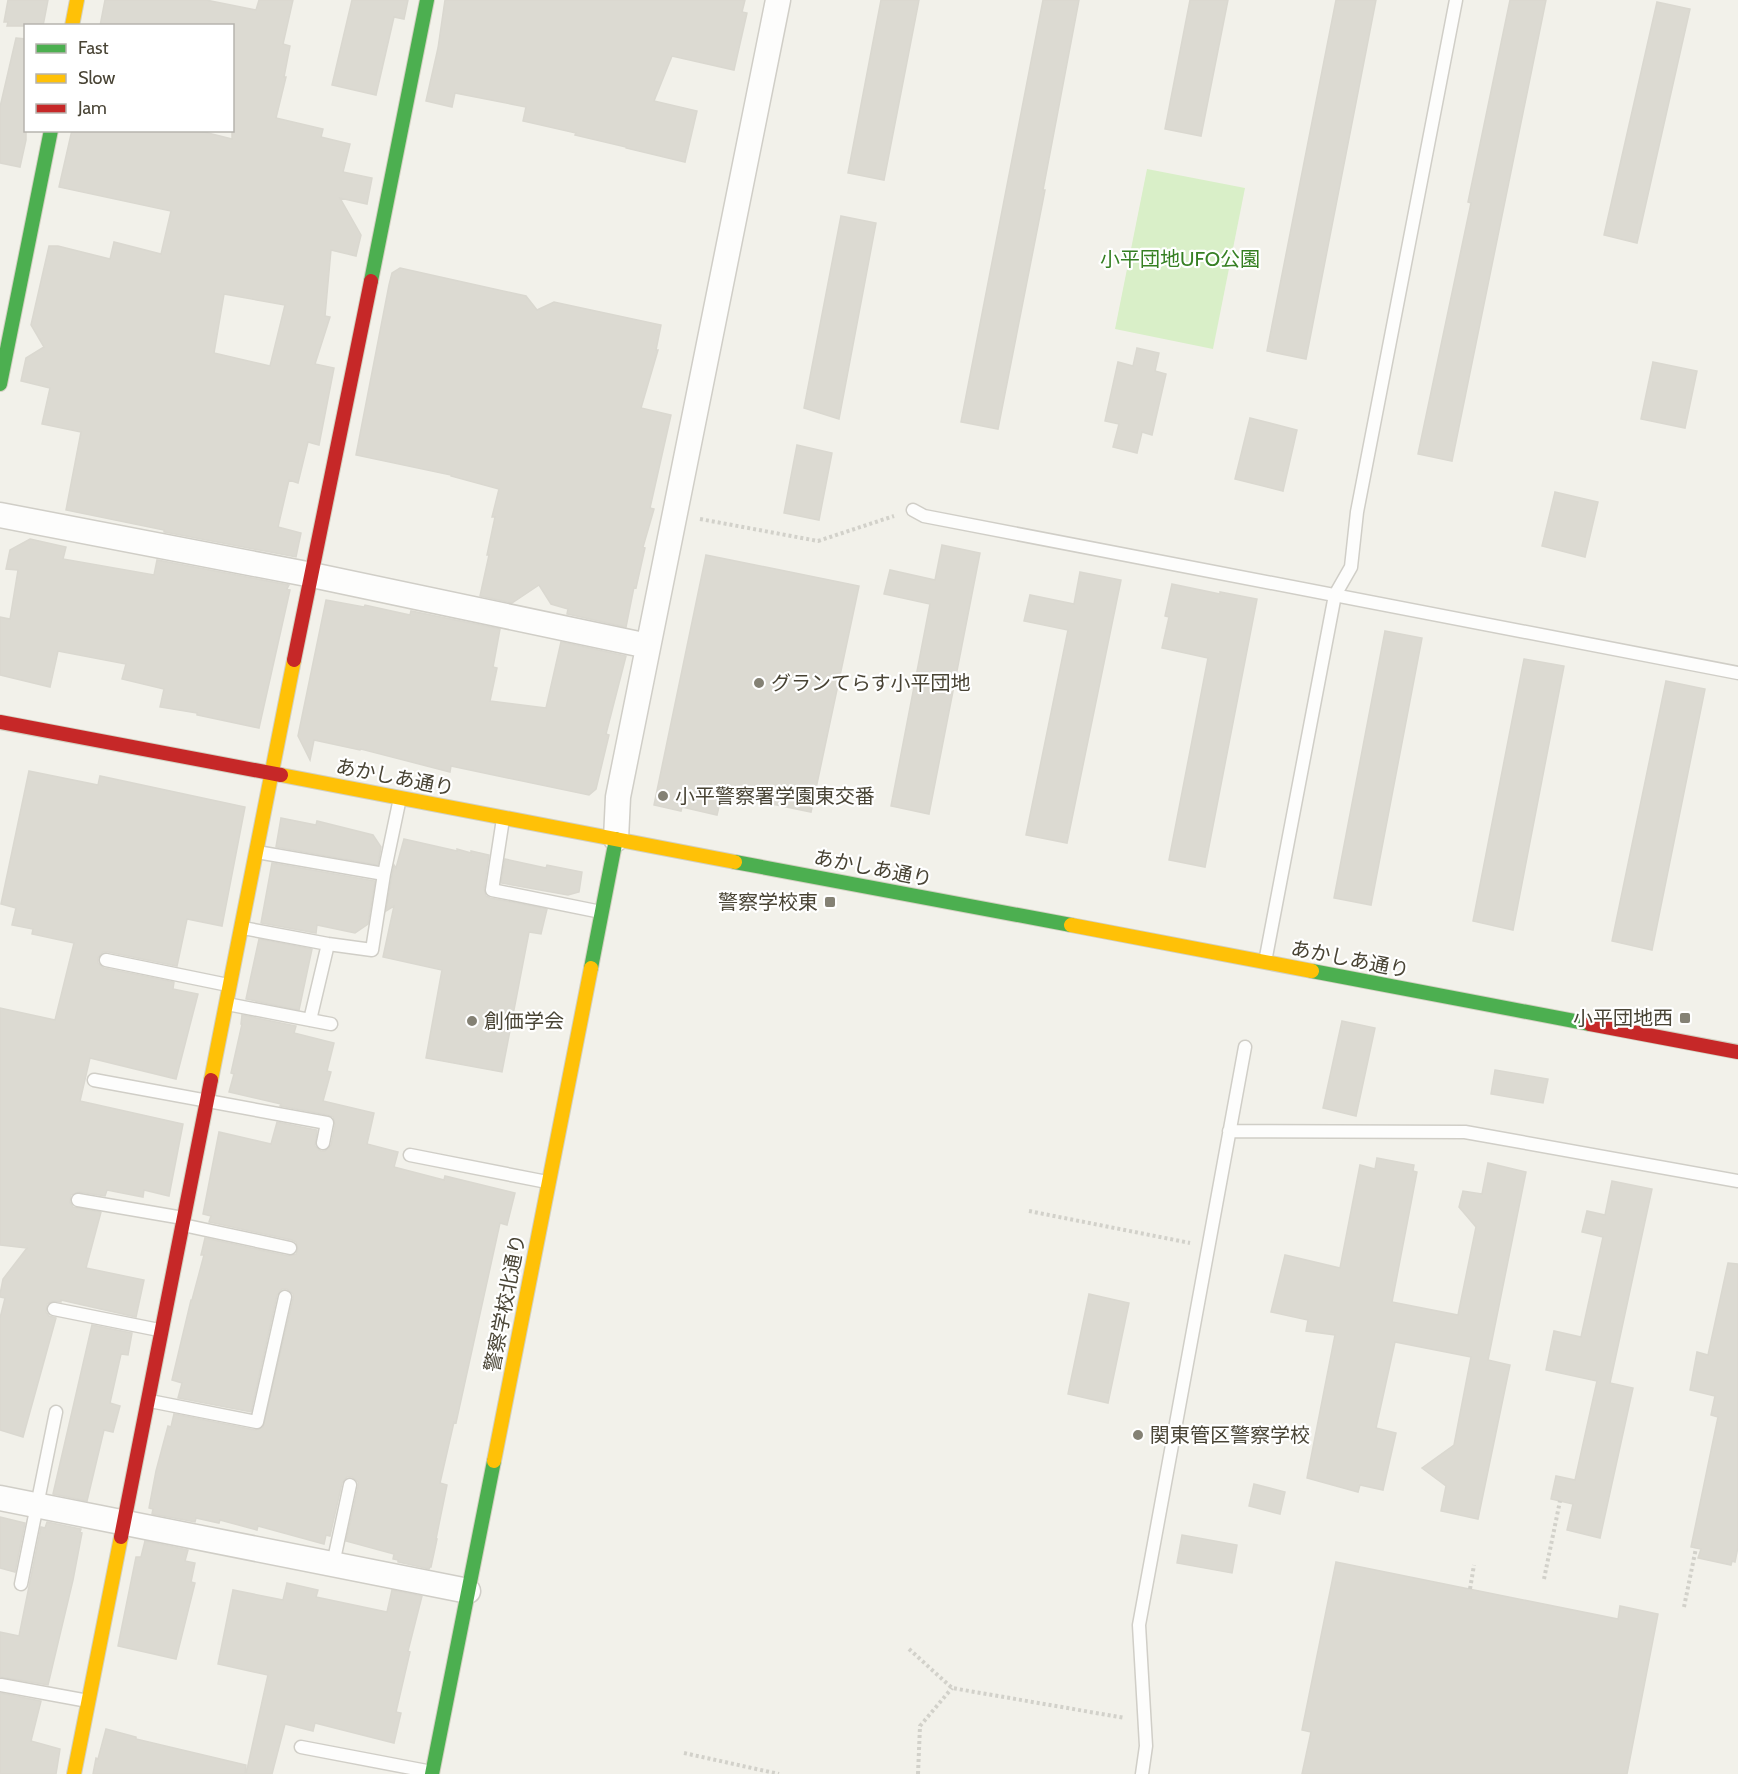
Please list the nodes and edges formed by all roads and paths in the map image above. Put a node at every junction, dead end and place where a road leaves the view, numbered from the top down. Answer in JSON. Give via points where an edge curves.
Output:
{"nodes":[{"id":1,"x":76,"y":0,"type":"edge"},
{"id":2,"x":427,"y":0,"type":"edge"},
{"id":3,"x":777,"y":0,"type":"edge"},
{"id":4,"x":1456,"y":0,"type":"edge"},
{"id":5,"x":72,"y":24,"type":"edge"},
{"id":6,"x":51,"y":132,"type":"edge"},
{"id":7,"x":5,"y":337,"type":"edge"},
{"id":8,"x":0,"y":384,"type":"edge"},
{"id":9,"x":912,"y":510,"type":"joint"},
{"id":10,"x":0,"y":515,"type":"edge"},
{"id":11,"x":691,"y":517,"type":"dead end"},
{"id":12,"x":312,"y":576,"type":"junction"},
{"id":13,"x":1335,"y":595,"type":"junction"},
{"id":14,"x":648,"y":646,"type":"junction"},
{"id":15,"x":1738,"y":673,"type":"edge"},
{"id":16,"x":0,"y":722,"type":"edge"},
{"id":17,"x":271,"y":773,"type":"junction"},
{"id":18,"x":400,"y":798,"type":"junction"},
{"id":19,"x":504,"y":818,"type":"junction"},
{"id":20,"x":616,"y":839,"type":"junction"},
{"id":21,"x":256,"y":852,"type":"junction"},
{"id":22,"x":384,"y":874,"type":"junction"},
{"id":23,"x":603,"y":912,"type":"junction"},
{"id":24,"x":242,"y":927,"type":"junction"},
{"id":25,"x":328,"y":944,"type":"junction"},
{"id":26,"x":106,"y":960,"type":"dead end"},
{"id":27,"x":1265,"y":962,"type":"junction"},
{"id":28,"x":229,"y":985,"type":"junction"},
{"id":29,"x":226,"y":1004,"type":"junction"},
{"id":30,"x":310,"y":1020,"type":"junction"},
{"id":31,"x":331,"y":1024,"type":"dead end"},
{"id":32,"x":1245,"y":1047,"type":"dead end"},
{"id":33,"x":1738,"y":1052,"type":"edge"},
{"id":34,"x":94,"y":1080,"type":"dead end"},
{"id":35,"x":206,"y":1102,"type":"junction"},
{"id":36,"x":1229,"y":1131,"type":"junction"},
{"id":37,"x":323,"y":1143,"type":"dead end"},
{"id":38,"x":410,"y":1155,"type":"dead end"},
{"id":39,"x":1738,"y":1181,"type":"edge"},
{"id":40,"x":548,"y":1182,"type":"junction"},
{"id":41,"x":78,"y":1200,"type":"dead end"},
{"id":42,"x":1029,"y":1211,"type":"dead end"},
{"id":43,"x":183,"y":1221,"type":"junction"},
{"id":44,"x":1208,"y":1247,"type":"junction"},
{"id":45,"x":290,"y":1248,"type":"dead end"},
{"id":46,"x":285,"y":1297,"type":"dead end"},
{"id":47,"x":54,"y":1308,"type":"dead end"},
{"id":48,"x":161,"y":1330,"type":"junction"},
{"id":49,"x":149,"y":1401,"type":"junction"},
{"id":50,"x":56,"y":1412,"type":"dead end"},
{"id":51,"x":350,"y":1485,"type":"dead end"},
{"id":52,"x":0,"y":1498,"type":"edge"},
{"id":53,"x":1560,"y":1501,"type":"dead end"},
{"id":54,"x":36,"y":1505,"type":"junction"},
{"id":55,"x":124,"y":1523,"type":"junction"},
{"id":56,"x":1695,"y":1548,"type":"dead end"},
{"id":57,"x":333,"y":1564,"type":"junction"},
{"id":58,"x":1474,"y":1565,"type":"dead end"},
{"id":59,"x":1544,"y":1579,"type":"dead end"},
{"id":60,"x":21,"y":1584,"type":"dead end"},
{"id":61,"x":1470,"y":1589,"type":"dead end"},
{"id":62,"x":468,"y":1591,"type":"junction"},
{"id":63,"x":1684,"y":1606,"type":"dead end"},
{"id":64,"x":909,"y":1649,"type":"dead end"},
{"id":65,"x":1,"y":1685,"type":"edge"},
{"id":66,"x":952,"y":1688,"type":"junction"},
{"id":67,"x":90,"y":1701,"type":"junction"},
{"id":68,"x":1145,"y":1722,"type":"junction"},
{"id":69,"x":301,"y":1747,"type":"dead end"},
{"id":70,"x":684,"y":1753,"type":"dead end"},
{"id":71,"x":432,"y":1773,"type":"edge"},
{"id":72,"x":74,"y":1774,"type":"edge"},
{"id":73,"x":779,"y":1774,"type":"edge"},
{"id":74,"x":918,"y":1774,"type":"edge"},
{"id":75,"x":1142,"y":1774,"type":"edge"}],
"edges":[{"from":1,"to":5,"type":"street"},
{"from":2,"to":12,"type":"street"},
{"from":3,"to":14,"type":"street"},
{"from":4,"to":13,"type":"lane","via":[[1360,500],[1351,567]]},
{"from":6,"to":7,"type":"street"},
{"from":7,"to":8,"type":"street"},
{"from":9,"to":11,"type":"path","via":[[818,541]]},
{"from":9,"to":13,"type":"lane","via":[[924,516]]},
{"from":10,"to":12,"type":"street"},
{"from":12,"to":14,"type":"street"},
{"from":12,"to":17,"type":"street"},
{"from":13,"to":15,"type":"lane"},
{"from":13,"to":27,"type":"lane"},
{"from":14,"to":20,"type":"street","via":[[618,797]]},
{"from":16,"to":17,"type":"street","name":"あかしあ通り"},
{"from":17,"to":18,"type":"street","name":"あかしあ通り"},
{"from":17,"to":21,"type":"street"},
{"from":18,"to":19,"type":"street","name":"あかしあ通り"},
{"from":18,"to":22,"type":"lane"},
{"from":19,"to":20,"type":"street","name":"あかしあ通り"},
{"from":19,"to":23,"type":"lane","via":[[492,890]]},
{"from":20,"to":23,"type":"street","name":"警察学校北通り"},
{"from":20,"to":27,"type":"street","name":"あかしあ通り"},
{"from":21,"to":22,"type":"lane"},
{"from":21,"to":24,"type":"street"},
{"from":22,"to":25,"type":"lane","via":[[372,950]]},
{"from":23,"to":40,"type":"street","name":"警察学校北通り"},
{"from":24,"to":25,"type":"lane"},
{"from":24,"to":28,"type":"street"},
{"from":25,"to":30,"type":"lane"},
{"from":26,"to":28,"type":"lane"},
{"from":27,"to":33,"type":"street","name":"あかしあ通り"},
{"from":28,"to":29,"type":"street"},
{"from":29,"to":30,"type":"lane"},
{"from":29,"to":35,"type":"street"},
{"from":30,"to":31,"type":"lane"},
{"from":32,"to":36,"type":"lane"},
{"from":34,"to":35,"type":"lane"},
{"from":35,"to":37,"type":"lane","via":[[327,1123]]},
{"from":35,"to":43,"type":"street"},
{"from":36,"to":39,"type":"lane","via":[[1465,1132]]},
{"from":36,"to":44,"type":"lane"},
{"from":38,"to":40,"type":"lane"},
{"from":40,"to":62,"type":"street","name":"警察学校北通り"},
{"from":41,"to":43,"type":"lane"},
{"from":42,"to":44,"type":"path"},
{"from":43,"to":45,"type":"lane"},
{"from":43,"to":48,"type":"street"},
{"from":44,"to":68,"type":"lane","via":[[1139,1625]]},
{"from":46,"to":49,"type":"lane","via":[[257,1422]]},
{"from":47,"to":48,"type":"lane"},
{"from":48,"to":49,"type":"street"},
{"from":49,"to":55,"type":"street"},
{"from":50,"to":54,"type":"lane"},
{"from":51,"to":57,"type":"lane"},
{"from":52,"to":54,"type":"street"},
{"from":53,"to":59,"type":"path"},
{"from":54,"to":55,"type":"street"},
{"from":54,"to":60,"type":"lane"},
{"from":55,"to":57,"type":"street"},
{"from":55,"to":67,"type":"street"},
{"from":56,"to":63,"type":"path"},
{"from":57,"to":62,"type":"street"},
{"from":58,"to":61,"type":"path"},
{"from":62,"to":71,"type":"street","name":"警察学校北通り"},
{"from":64,"to":66,"type":"path"},
{"from":65,"to":67,"type":"lane"},
{"from":66,"to":68,"type":"path"},
{"from":66,"to":74,"type":"path","via":[[920,1726]]},
{"from":67,"to":72,"type":"street"},
{"from":68,"to":75,"type":"lane"},
{"from":69,"to":71,"type":"lane"},
{"from":70,"to":73,"type":"path"}]}
